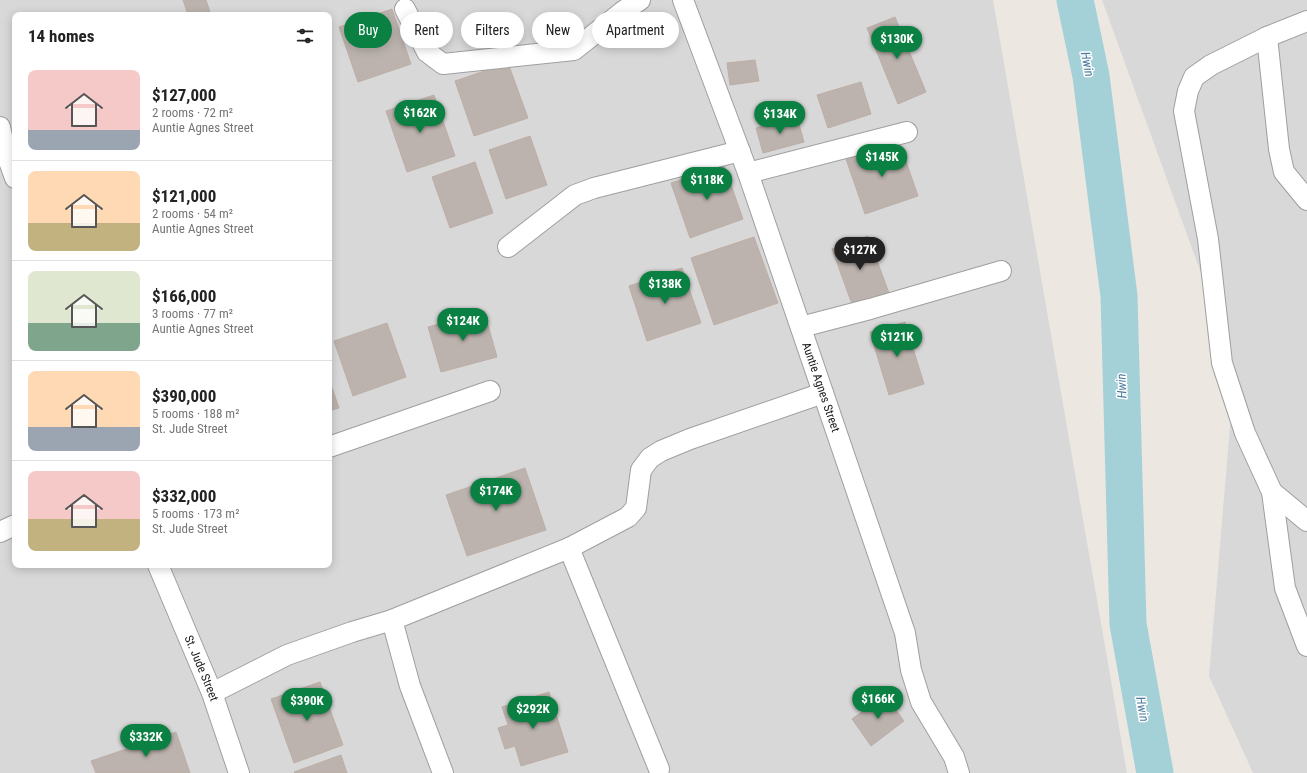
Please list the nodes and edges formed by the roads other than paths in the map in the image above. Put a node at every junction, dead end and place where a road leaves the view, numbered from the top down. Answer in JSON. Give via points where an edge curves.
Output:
{"nodes":[{"id":1,"x":640,"y":0,"type":"edge"},
{"id":2,"x":683,"y":0,"type":"edge"},
{"id":3,"x":405,"y":9,"type":"dead end"},
{"id":4,"x":1307,"y":21,"type":"edge"},
{"id":5,"x":1267,"y":37,"type":"junction"},
{"id":6,"x":0,"y":127,"type":"edge"},
{"id":7,"x":906,"y":132,"type":"dead end"},
{"id":8,"x":740,"y":151,"type":"junction"},
{"id":9,"x":12,"y":170,"type":"edge"},
{"id":10,"x":748,"y":173,"type":"junction"},
{"id":11,"x":1307,"y":200,"type":"edge"},
{"id":12,"x":508,"y":247,"type":"dead end"},
{"id":13,"x":1001,"y":271,"type":"dead end"},
{"id":14,"x":801,"y":327,"type":"junction"},
{"id":15,"x":490,"y":391,"type":"dead end"},
{"id":16,"x":823,"y":393,"type":"junction"},
{"id":17,"x":332,"y":446,"type":"edge"},
{"id":18,"x":1272,"y":492,"type":"junction"},
{"id":19,"x":1307,"y":521,"type":"edge"},
{"id":20,"x":12,"y":527,"type":"edge"},
{"id":21,"x":0,"y":532,"type":"edge"},
{"id":22,"x":569,"y":548,"type":"junction"},
{"id":23,"x":159,"y":568,"type":"edge"},
{"id":24,"x":392,"y":620,"type":"junction"},
{"id":25,"x":1307,"y":646,"type":"edge"},
{"id":26,"x":212,"y":693,"type":"junction"},
{"id":27,"x":659,"y":769,"type":"dead end"},
{"id":28,"x":239,"y":773,"type":"edge"},
{"id":29,"x":443,"y":773,"type":"edge"},
{"id":30,"x":959,"y":773,"type":"edge"}],
"edges":[{"from":1,"to":3,"type":"street","via":[[574,50],[443,64],[427,52]]},
{"from":2,"to":8,"type":"street","name":"Auntie Agnes Street"},
{"from":4,"to":5,"type":"street"},
{"from":5,"to":11,"type":"street","via":[[1282,164],[1284,172]]},
{"from":5,"to":18,"type":"street","via":[[1211,65],[1194,77],[1184,111],[1208,239],[1222,363],[1245,433]]},
{"from":6,"to":9,"type":"street"},
{"from":7,"to":10,"type":"street"},
{"from":8,"to":10,"type":"street","name":"Auntie Agnes Street"},
{"from":8,"to":12,"type":"street","via":[[575,195]]},
{"from":10,"to":14,"type":"street","name":"Auntie Agnes Street"},
{"from":13,"to":14,"type":"street"},
{"from":14,"to":16,"type":"street","name":"Auntie Agnes Street"},
{"from":15,"to":17,"type":"street"},
{"from":16,"to":22,"type":"street","via":[[661,451],[650,458],[641,470],[636,508],[628,517]]},
{"from":16,"to":30,"type":"street","name":"Auntie Agnes Street","via":[[905,633],[911,670],[921,702],[954,757]]},
{"from":18,"to":19,"type":"street"},
{"from":18,"to":25,"type":"street","via":[[1285,588]]},
{"from":20,"to":21,"type":"street"},
{"from":22,"to":24,"type":"street"},
{"from":22,"to":27,"type":"street"},
{"from":23,"to":26,"type":"street","name":"St. Jude Street"},
{"from":24,"to":26,"type":"street","via":[[287,655]]},
{"from":24,"to":29,"type":"street","via":[[410,686]]},
{"from":26,"to":28,"type":"street","name":"St. Jude Street"}]}
